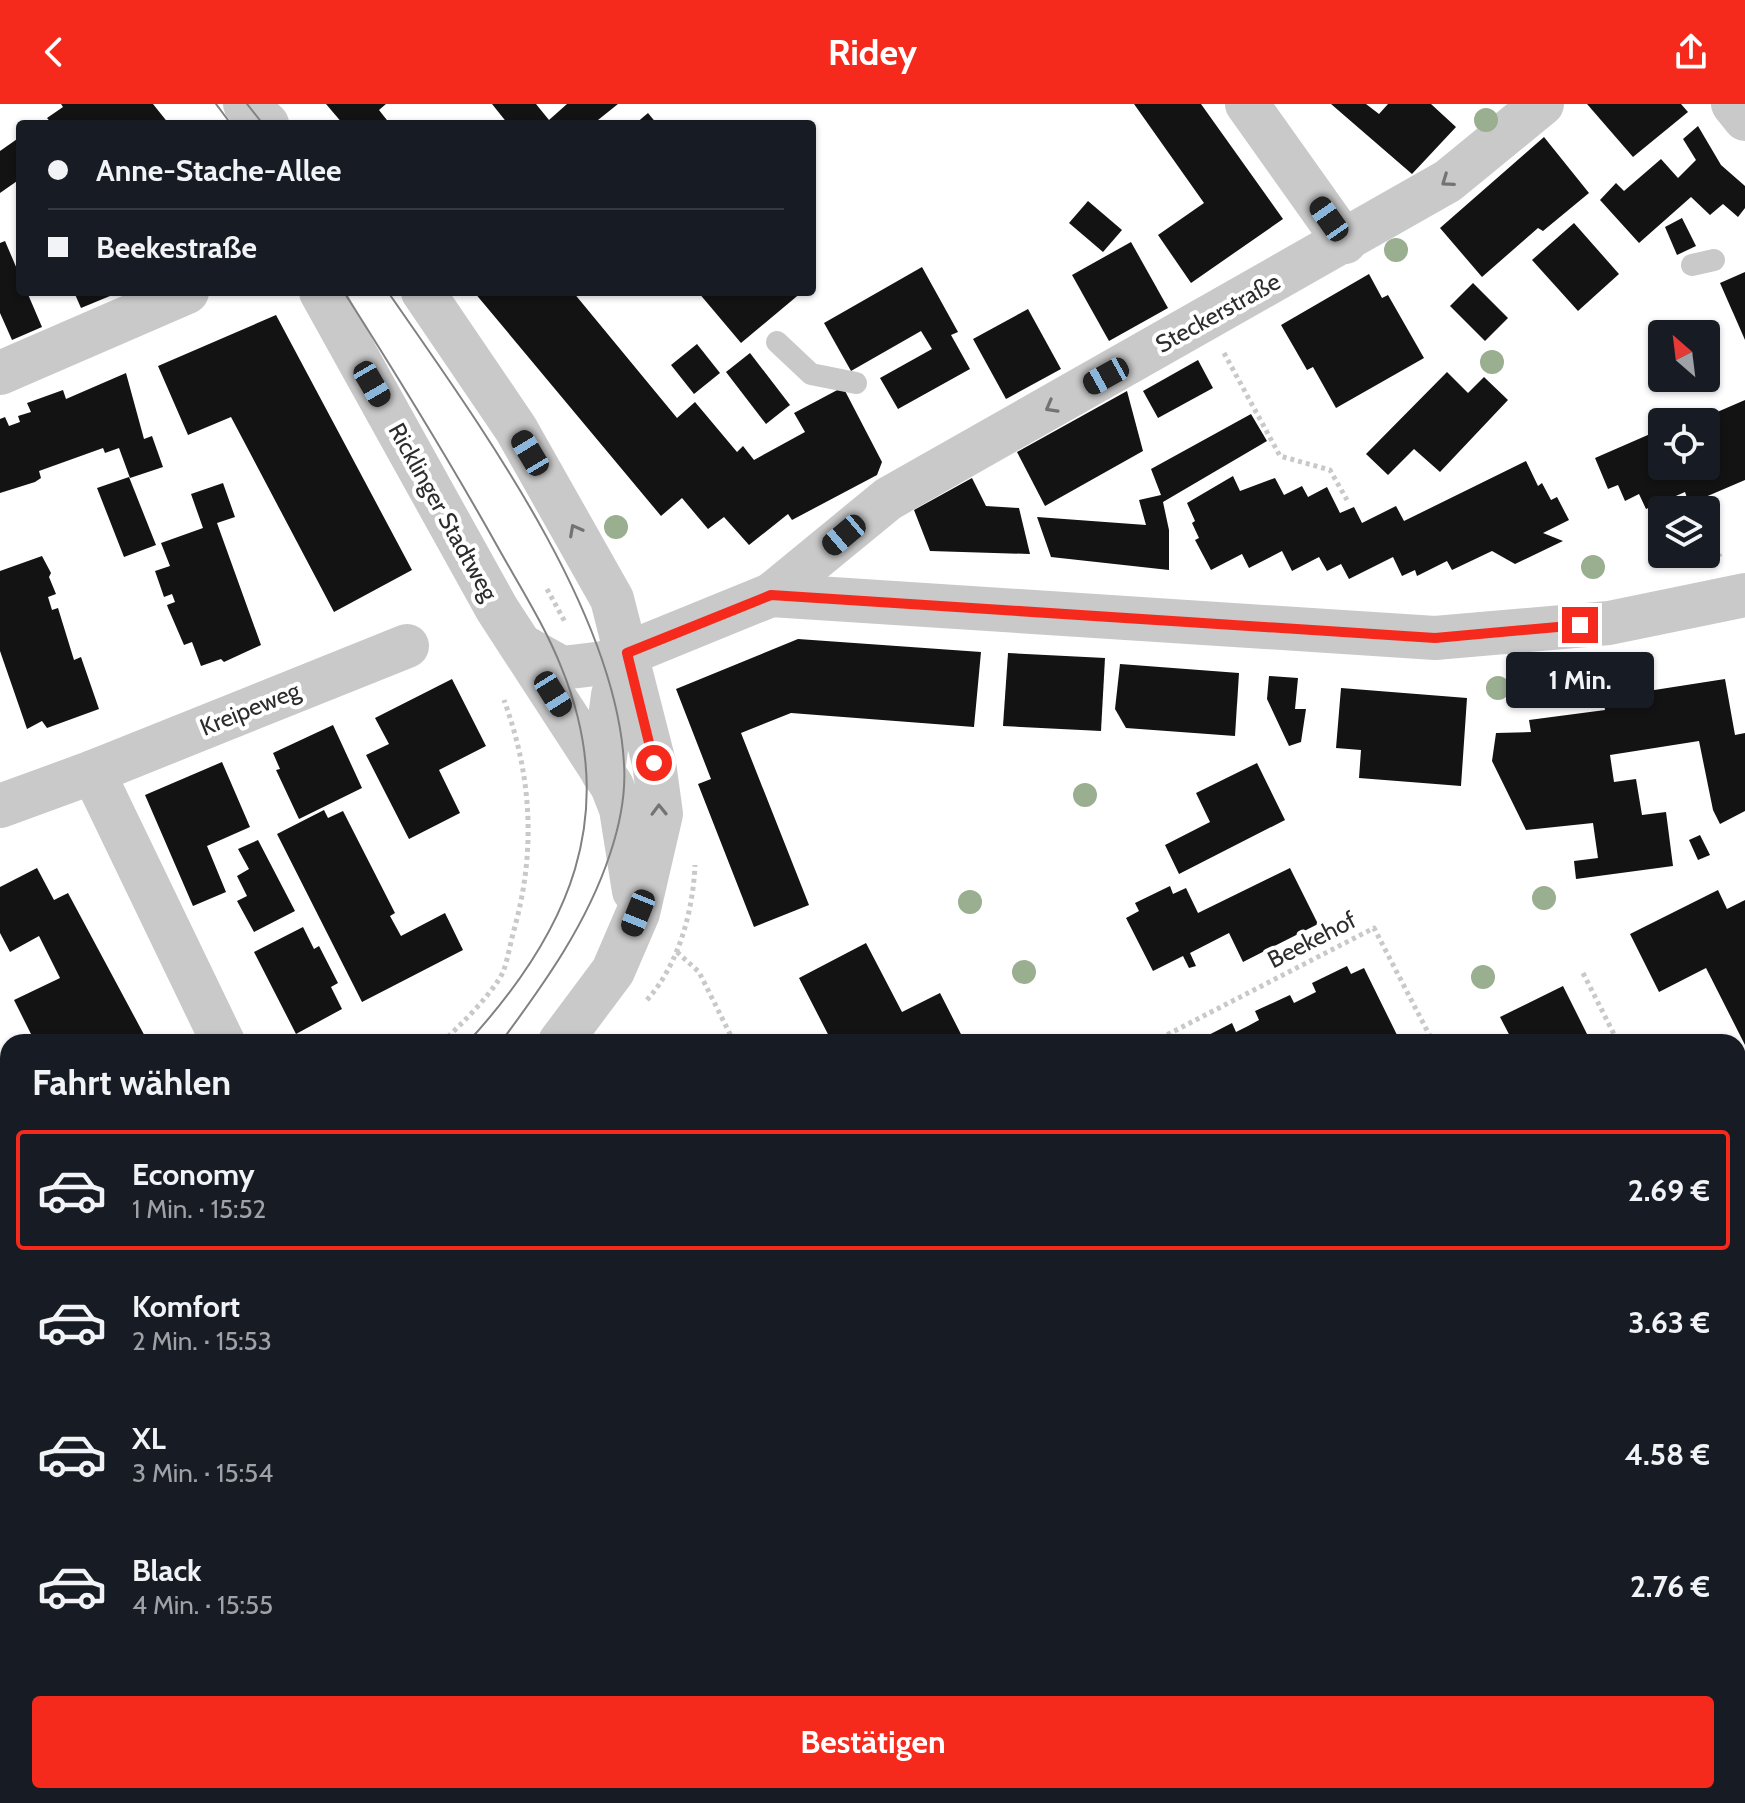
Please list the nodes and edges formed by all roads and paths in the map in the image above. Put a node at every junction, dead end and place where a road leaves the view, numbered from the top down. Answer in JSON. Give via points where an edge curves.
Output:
{"nodes":[{"id":1,"x":245,"y":104,"type":"edge"},
{"id":2,"x":1247,"y":104,"type":"edge"},
{"id":3,"x":1542,"y":104,"type":"edge"},
{"id":4,"x":1733,"y":104,"type":"edge"},
{"id":5,"x":1745,"y":119,"type":"edge"},
{"id":6,"x":263,"y":120,"type":"edge"},
{"id":7,"x":1345,"y":242,"type":"junction"},
{"id":8,"x":178,"y":296,"type":"edge"},
{"id":9,"x":323,"y":296,"type":"edge"},
{"id":10,"x":426,"y":296,"type":"edge"},
{"id":11,"x":1206,"y":320,"type":"junction"},
{"id":12,"x":777,"y":342,"type":"dead end"},
{"id":13,"x":0,"y":373,"type":"edge"},
{"id":14,"x":856,"y":383,"type":"dead end"},
{"id":15,"x":1347,"y":500,"type":"dead end"},
{"id":16,"x":547,"y":589,"type":"dead end"},
{"id":17,"x":771,"y":595,"type":"junction"},
{"id":18,"x":1745,"y":595,"type":"edge"},
{"id":19,"x":566,"y":623,"type":"dead end"},
{"id":20,"x":407,"y":646,"type":"dead end"},
{"id":21,"x":522,"y":646,"type":"junction"},
{"id":22,"x":627,"y":653,"type":"junction"},
{"id":23,"x":500,"y":690,"type":"dead end"},
{"id":24,"x":93,"y":772,"type":"junction"},
{"id":25,"x":603,"y":773,"type":"junction"},
{"id":26,"x":0,"y":806,"type":"edge"},
{"id":27,"x":638,"y":913,"type":"junction"},
{"id":28,"x":677,"y":952,"type":"dead end"},
{"id":29,"x":1583,"y":973,"type":"dead end"},
{"id":30,"x":219,"y":1034,"type":"edge"},
{"id":31,"x":449,"y":1034,"type":"edge"},
{"id":32,"x":566,"y":1034,"type":"edge"},
{"id":33,"x":730,"y":1034,"type":"edge"},
{"id":34,"x":1169,"y":1034,"type":"edge"},
{"id":35,"x":1429,"y":1034,"type":"edge"},
{"id":36,"x":1614,"y":1034,"type":"edge"}],
"edges":[{"from":1,"to":6,"type":"street"},
{"from":2,"to":7,"type":"street"},
{"from":3,"to":7,"type":"street","name":"Steckerstraße","one_way":true,"via":[[1448,181]]},
{"from":4,"to":5,"type":"street"},
{"from":7,"to":11,"type":"street","name":"Steckerstraße"},
{"from":8,"to":13,"type":"street"},
{"from":9,"to":21,"type":"street","name":"Ricklinger Stadtweg"},
{"from":22,"to":10,"type":"street","one_way":true,"via":[[612,599],[516,429]]},
{"from":11,"to":15,"type":"path","via":[[1280,456],[1330,470]]},
{"from":11,"to":17,"type":"street","name":"Steckerstraße","one_way":true,"via":[[888,499]]},
{"from":12,"to":14,"type":"lane","via":[[811,374]]},
{"from":16,"to":19,"type":"path"},
{"from":17,"to":18,"type":"street","via":[[1435,638],[1609,623]]},
{"from":17,"to":22,"type":"street"},
{"from":20,"to":24,"type":"street","name":"Kreipeweg"},
{"from":21,"to":22,"type":"street","via":[[562,668],[604,663]]},
{"from":21,"to":25,"type":"street","name":"Ricklinger Stadtweg"},
{"from":22,"to":25,"type":"street","via":[[613,695]]},
{"from":27,"to":22,"type":"street","one_way":true,"via":[[661,814]]},
{"from":23,"to":31,"type":"path","via":[[520,744],[529,795],[524,895],[502,974]]},
{"from":24,"to":26,"type":"street","name":"Kreipeweg"},
{"from":24,"to":30,"type":"street"},
{"from":25,"to":27,"type":"street","name":"Ricklinger Stadtweg","via":[[621,809]]},
{"from":27,"to":32,"type":"street","via":[[613,971]]},
{"from":28,"to":33,"type":"path","via":[[699,972]]},
{"from":29,"to":36,"type":"path"},
{"from":34,"to":35,"type":"path","name":"Beekehof","via":[[1374,928]]}]}
